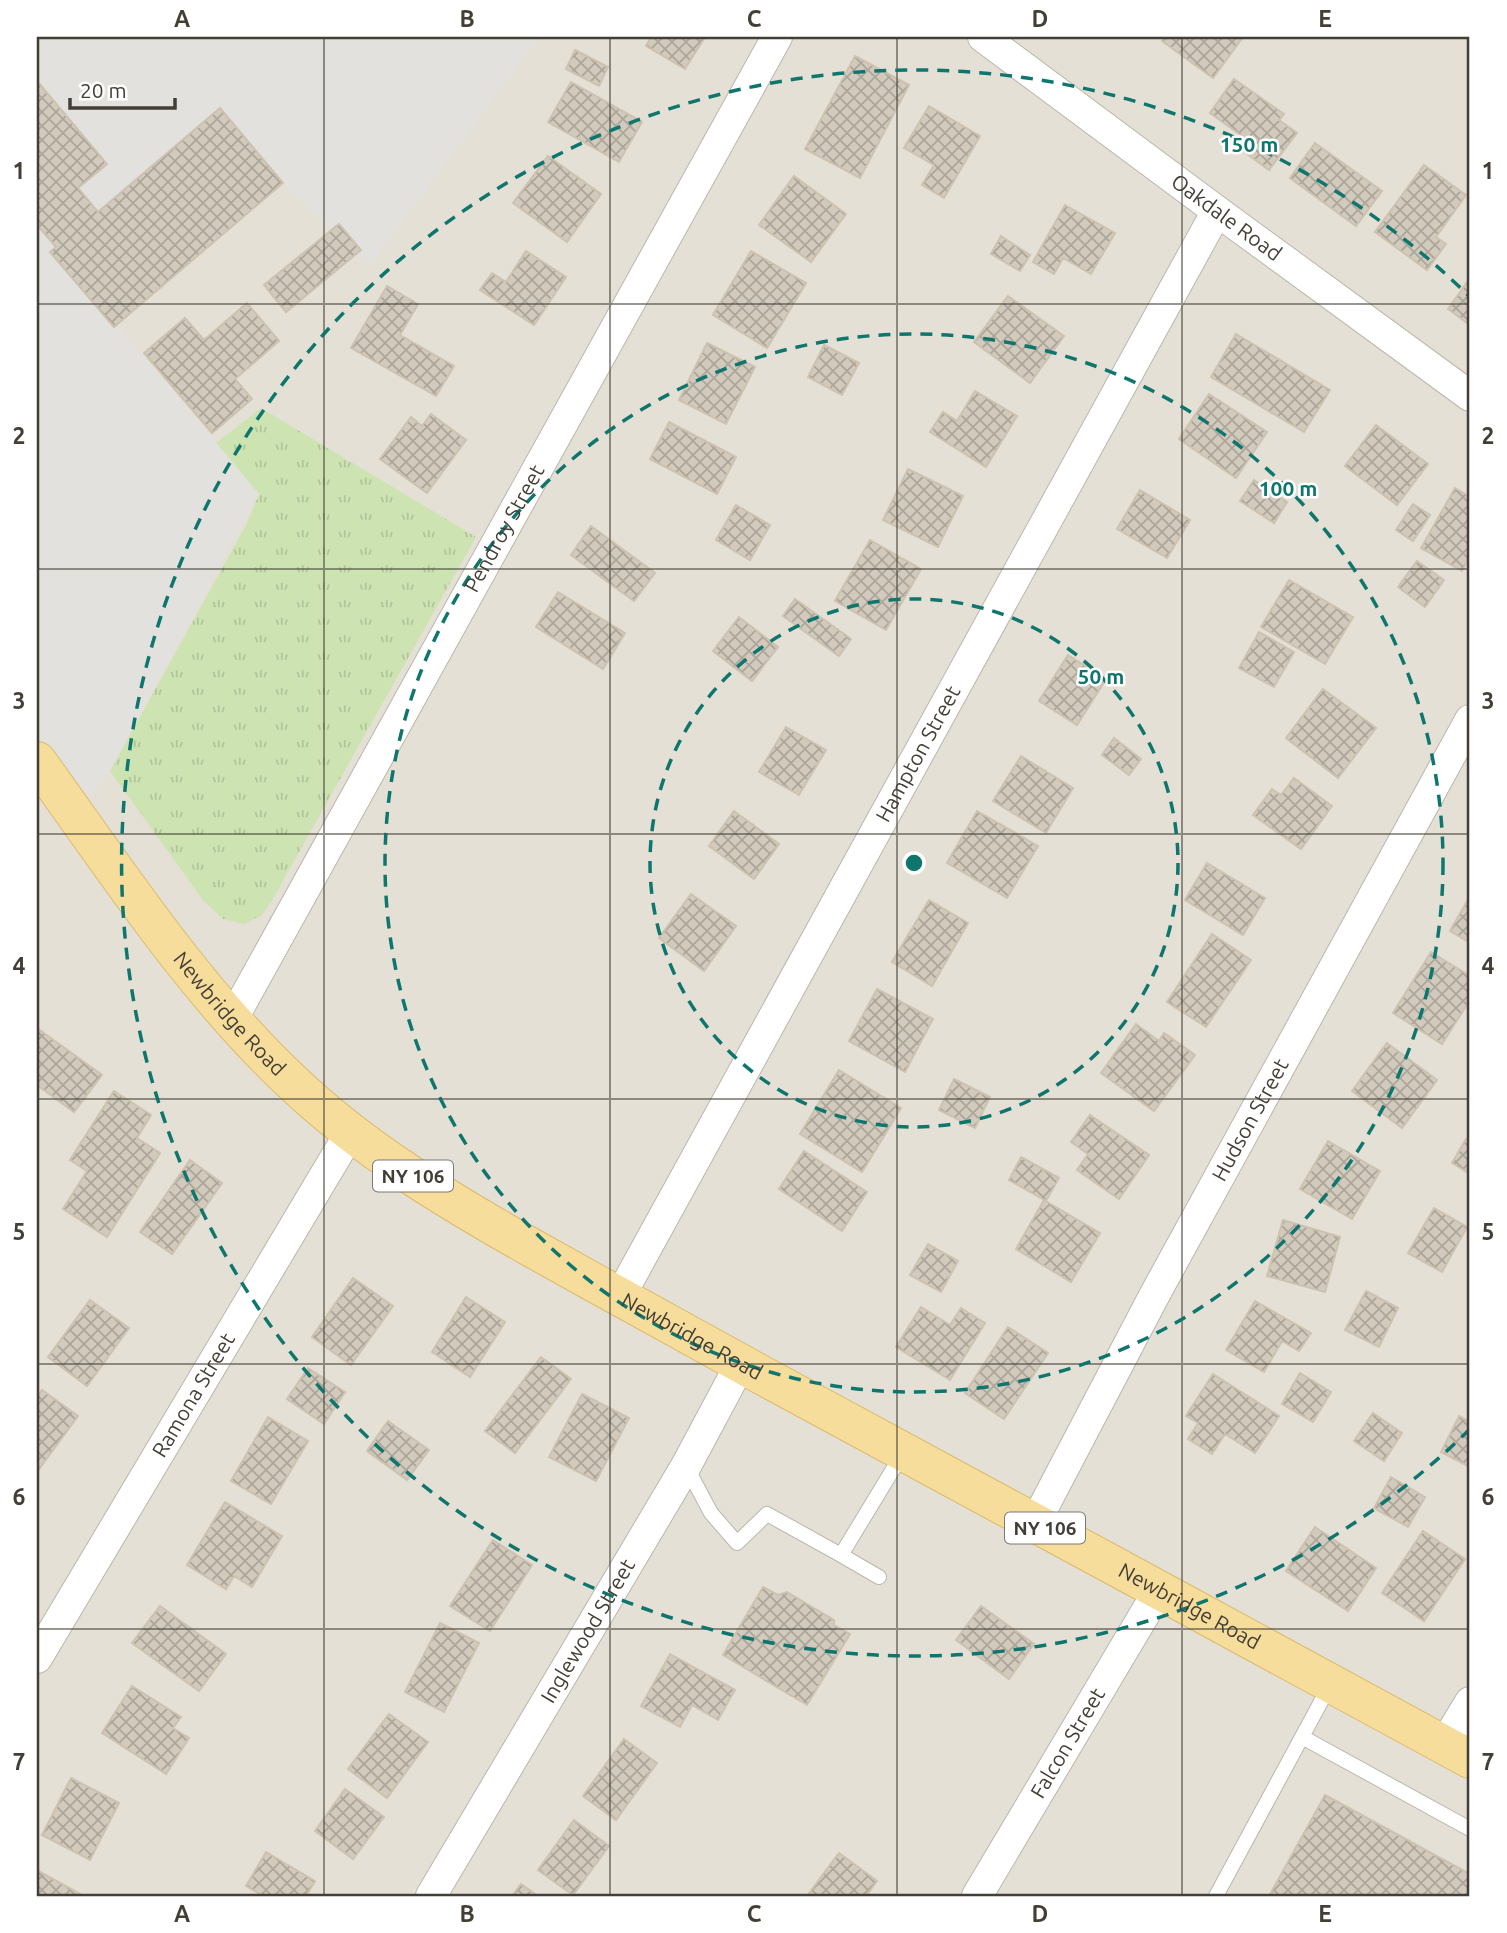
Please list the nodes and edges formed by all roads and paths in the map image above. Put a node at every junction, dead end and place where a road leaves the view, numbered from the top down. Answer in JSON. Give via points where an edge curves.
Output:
{"nodes":[{"id":1,"x":777,"y":37,"type":"edge"},
{"id":2,"x":983,"y":37,"type":"edge"},
{"id":3,"x":1216,"y":211,"type":"junction"},
{"id":4,"x":1470,"y":396,"type":"edge"},
{"id":5,"x":1470,"y":720,"type":"edge"},
{"id":6,"x":37,"y":761,"type":"edge"},
{"id":7,"x":232,"y":1020,"type":"junction"},
{"id":8,"x":351,"y":1132,"type":"junction"},
{"id":9,"x":619,"y":1298,"type":"junction"},
{"id":10,"x":741,"y":1363,"type":"junction"},
{"id":11,"x":904,"y":1452,"type":"junction"},
{"id":12,"x":686,"y":1466,"type":"junction"},
{"id":13,"x":1035,"y":1523,"type":"junction"},
{"id":14,"x":842,"y":1555,"type":"junction"},
{"id":15,"x":878,"y":1577,"type":"dead end"},
{"id":16,"x":1158,"y":1590,"type":"junction"},
{"id":17,"x":37,"y":1658,"type":"edge"},
{"id":18,"x":1331,"y":1684,"type":"junction"},
{"id":19,"x":1470,"y":1702,"type":"edge"},
{"id":20,"x":1302,"y":1737,"type":"junction"},
{"id":21,"x":1457,"y":1752,"type":"edge"},
{"id":22,"x":1470,"y":1829,"type":"edge"},
{"id":23,"x":432,"y":1896,"type":"edge"},
{"id":24,"x":977,"y":1896,"type":"edge"},
{"id":25,"x":1216,"y":1896,"type":"edge"}],
"edges":[{"from":1,"to":7,"type":"street","name":"Pendroy Street"},
{"from":2,"to":3,"type":"street","name":"Oakdale Road"},
{"from":3,"to":4,"type":"street","name":"Oakdale Road"},
{"from":3,"to":9,"type":"street","name":"Hampton Street"},
{"from":5,"to":13,"type":"street","name":"Hudson Street","via":[[1155,1294]]},
{"from":6,"to":7,"type":"main road","name":"Newbridge Road","number":"NY 106","via":[[159,929]]},
{"from":7,"to":8,"type":"main road","name":"Newbridge Road","number":"NY 106","via":[[291,1082]]},
{"from":8,"to":9,"type":"main road","name":"Newbridge Road","number":"NY 106","via":[[467,1211]]},
{"from":8,"to":17,"type":"street","name":"Ramona Street"},
{"from":9,"to":10,"type":"main road","name":"Newbridge Road","number":"NY 106"},
{"from":10,"to":11,"type":"main road","name":"Newbridge Road","number":"NY 106"},
{"from":10,"to":12,"type":"street","name":"Inglewood Street"},
{"from":11,"to":13,"type":"main road","name":"Newbridge Road","number":"NY 106"},
{"from":11,"to":14,"type":"lane"},
{"from":12,"to":14,"type":"lane","via":[[711,1513],[737,1544],[767,1514]]},
{"from":12,"to":23,"type":"street","name":"Inglewood Street"},
{"from":13,"to":16,"type":"main road","name":"Newbridge Road","number":"NY 106"},
{"from":14,"to":15,"type":"lane"},
{"from":16,"to":18,"type":"main road","name":"Newbridge Road","number":"NY 106"},
{"from":16,"to":24,"type":"street","name":"Falcon Street"},
{"from":18,"to":20,"type":"lane"},
{"from":18,"to":21,"type":"main road","name":"Newbridge Road","number":"NY 106"},
{"from":19,"to":21,"type":"street"},
{"from":20,"to":22,"type":"lane"},
{"from":20,"to":25,"type":"lane"}]}
